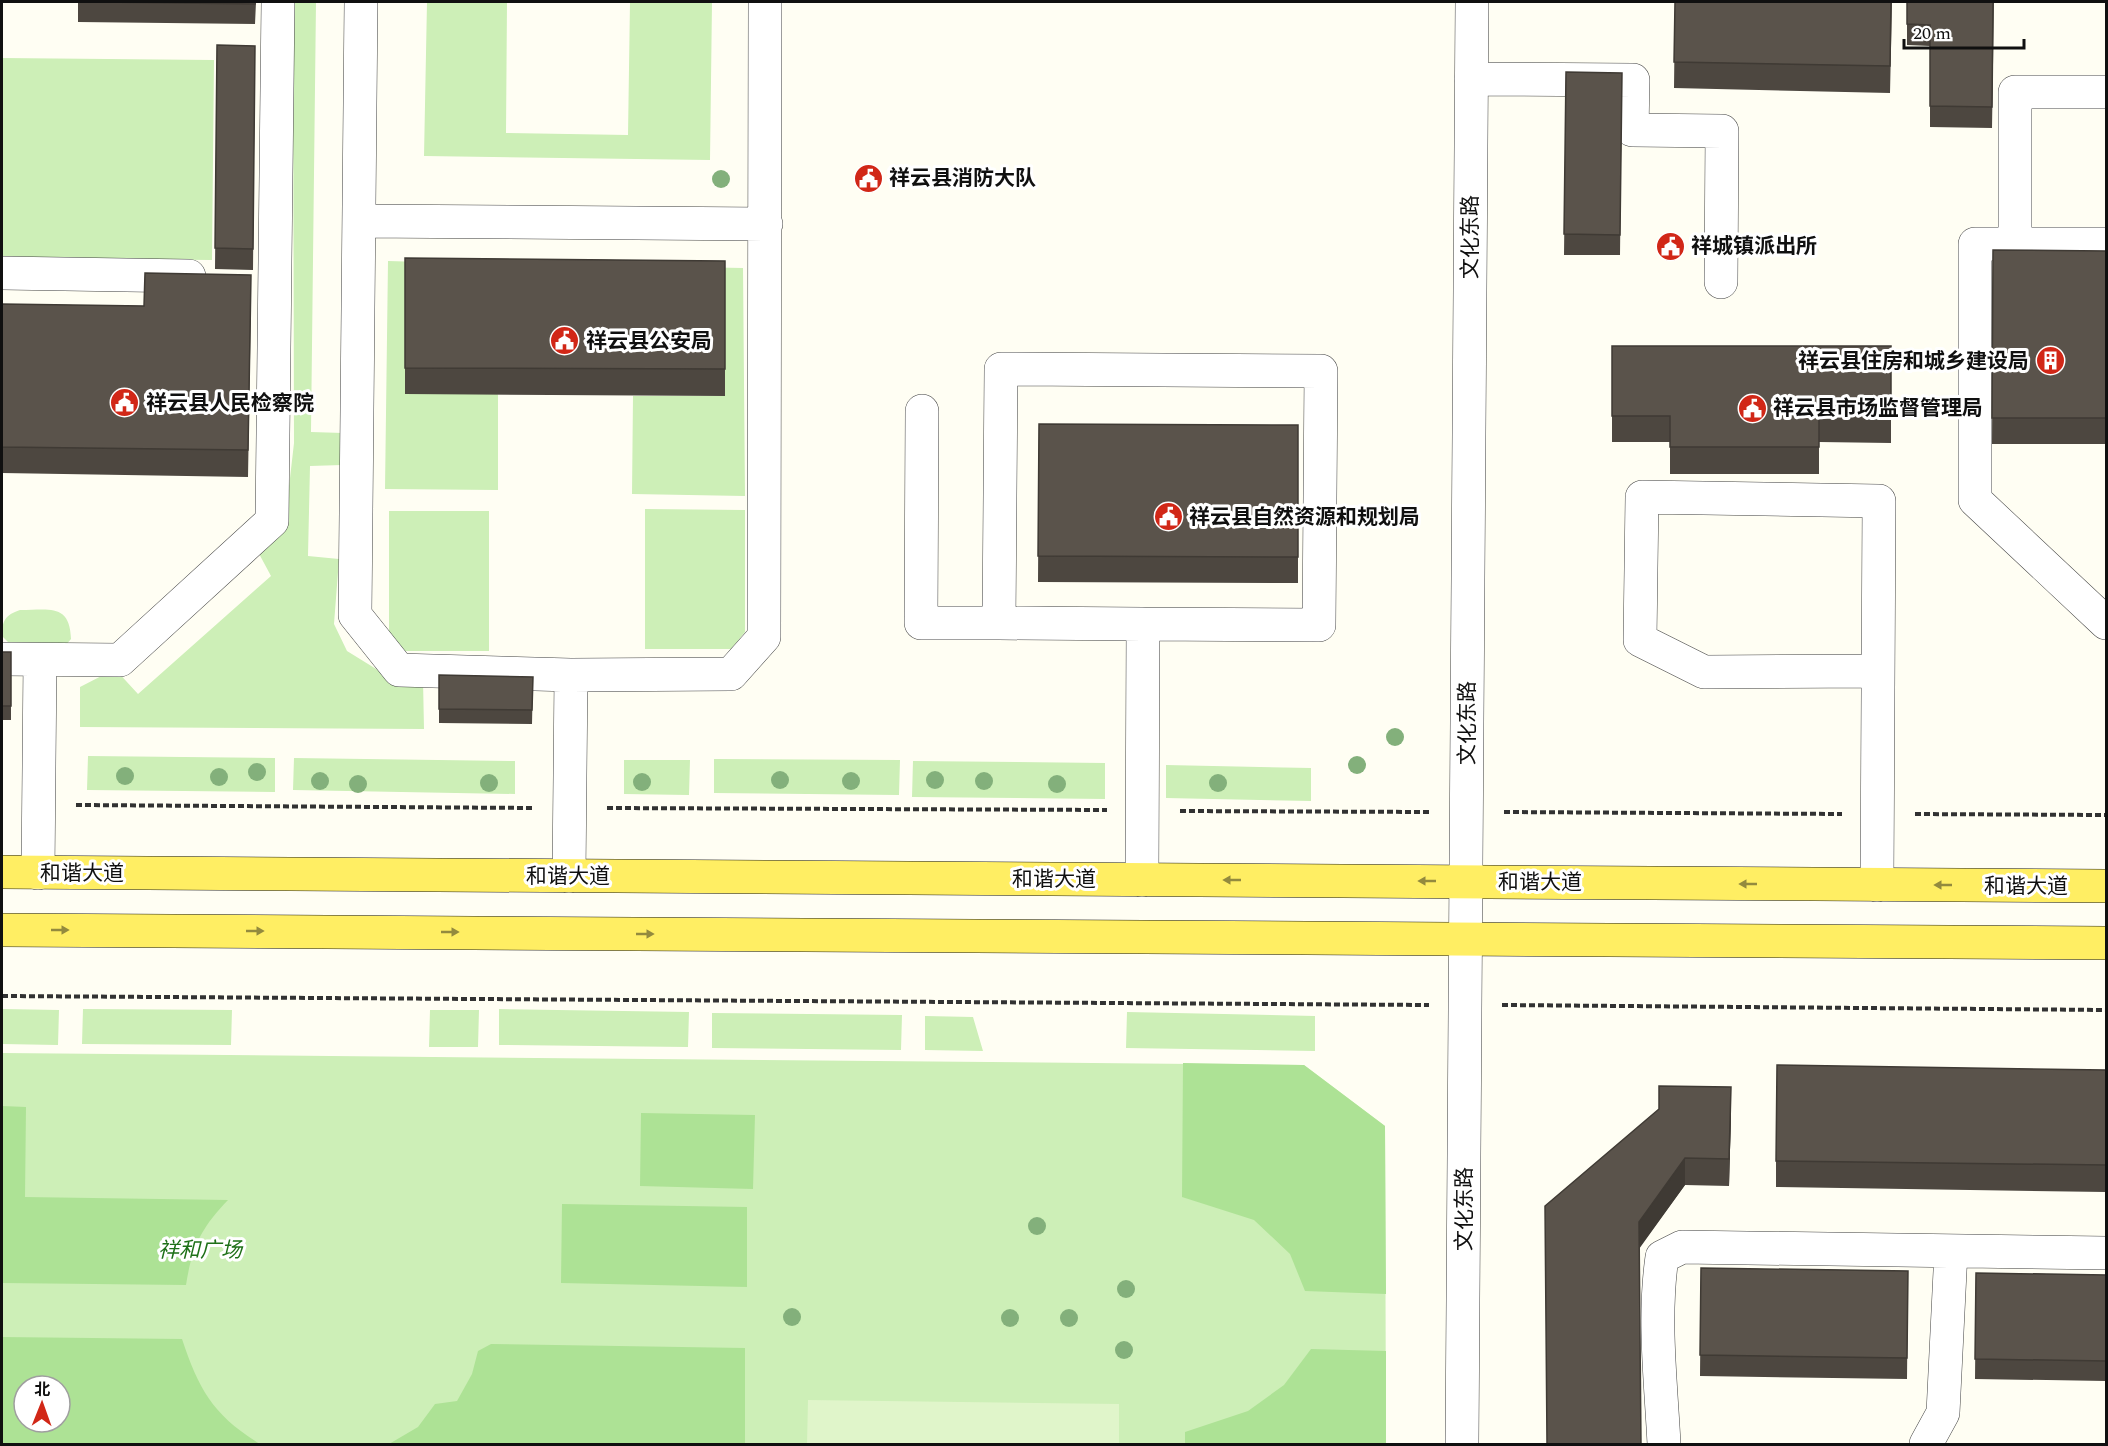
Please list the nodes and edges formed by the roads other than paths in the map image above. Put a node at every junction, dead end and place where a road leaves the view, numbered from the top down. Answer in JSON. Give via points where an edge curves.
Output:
{"nodes":[{"id":1,"x":278,"y":2,"type":"edge"},
{"id":2,"x":362,"y":2,"type":"edge"},
{"id":3,"x":765,"y":2,"type":"edge"},
{"id":4,"x":1472,"y":2,"type":"edge"},
{"id":5,"x":1471,"y":79,"type":"junction"},
{"id":6,"x":2106,"y":92,"type":"edge"},
{"id":7,"x":359,"y":222,"type":"junction"},
{"id":8,"x":766,"y":224,"type":"junction"},
{"id":9,"x":2015,"y":244,"type":"junction"},
{"id":10,"x":2106,"y":244,"type":"edge"},
{"id":11,"x":2,"y":273,"type":"edge"},
{"id":12,"x":275,"y":277,"type":"junction"},
{"id":13,"x":1721,"y":282,"type":"dead end"},
{"id":14,"x":922,"y":411,"type":"dead end"},
{"id":15,"x":999,"y":623,"type":"junction"},
{"id":16,"x":2106,"y":623,"type":"edge"},
{"id":17,"x":1143,"y":624,"type":"junction"},
{"id":18,"x":2,"y":659,"type":"edge"},
{"id":19,"x":40,"y":660,"type":"junction"},
{"id":20,"x":1878,"y":671,"type":"junction"},
{"id":21,"x":571,"y":675,"type":"junction"},
{"id":22,"x":2,"y":873,"type":"edge"},
{"id":23,"x":38,"y":873,"type":"junction"},
{"id":24,"x":569,"y":876,"type":"junction"},
{"id":25,"x":1142,"y":880,"type":"junction"},
{"id":26,"x":1466,"y":882,"type":"junction"},
{"id":27,"x":1877,"y":885,"type":"junction"},
{"id":28,"x":2106,"y":886,"type":"edge"},
{"id":29,"x":2,"y":930,"type":"edge"},
{"id":30,"x":1466,"y":939,"type":"junction"},
{"id":31,"x":2106,"y":943,"type":"edge"},
{"id":32,"x":1951,"y":1251,"type":"junction"},
{"id":33,"x":2106,"y":1253,"type":"edge"},
{"id":34,"x":1462,"y":1444,"type":"edge"},
{"id":35,"x":1664,"y":1444,"type":"edge"},
{"id":36,"x":1926,"y":1444,"type":"edge"}],
"edges":[{"from":1,"to":12,"type":"street"},
{"from":2,"to":7,"type":"street"},
{"from":3,"to":8,"type":"street"},
{"from":4,"to":5,"type":"street","name":"文化东路"},
{"from":5,"to":13,"type":"street","via":[[1633,80],[1632,130],[1722,131]]},
{"from":5,"to":26,"type":"street","name":"文化东路"},
{"from":6,"to":9,"type":"street","via":[[2015,92]]},
{"from":7,"to":8,"type":"street"},
{"from":7,"to":21,"type":"street","via":[[355,615],[399,670]]},
{"from":8,"to":21,"type":"street","via":[[764,637],[731,674]]},
{"from":9,"to":10,"type":"street"},
{"from":9,"to":16,"type":"street","via":[[1975,244],[1975,500]]},
{"from":11,"to":12,"type":"street"},
{"from":12,"to":19,"type":"street","via":[[272,521],[120,660]]},
{"from":14,"to":15,"type":"street","via":[[921,623]]},
{"from":15,"to":17,"type":"street"},
{"from":15,"to":17,"type":"street","via":[[1000,369],[1321,371],[1319,625]]},
{"from":17,"to":25,"type":"street"},
{"from":18,"to":19,"type":"street"},
{"from":19,"to":23,"type":"street"},
{"from":20,"to":20,"type":"street","via":[[1704,672],[1640,640],[1642,497],[1880,501]]},
{"from":20,"to":27,"type":"street"},
{"from":21,"to":24,"type":"street"},
{"from":22,"to":23,"type":"main road","name":"和谐大道"},
{"from":23,"to":24,"type":"main road","name":"和谐大道"},
{"from":24,"to":25,"type":"main road","name":"和谐大道"},
{"from":26,"to":25,"type":"main road","name":"和谐大道","one_way":true},
{"from":27,"to":26,"type":"main road","name":"和谐大道","one_way":true},
{"from":26,"to":30,"type":"street","name":"文化东路"},
{"from":28,"to":27,"type":"main road","name":"和谐大道","one_way":true},
{"from":29,"to":30,"type":"main road","one_way":true},
{"from":30,"to":31,"type":"main road"},
{"from":30,"to":34,"type":"street","name":"文化东路"},
{"from":32,"to":33,"type":"street"},
{"from":32,"to":35,"type":"street","via":[[1682,1247],[1662,1257],[1658,1339]]},
{"from":32,"to":36,"type":"street","via":[[1943,1413]]}]}
